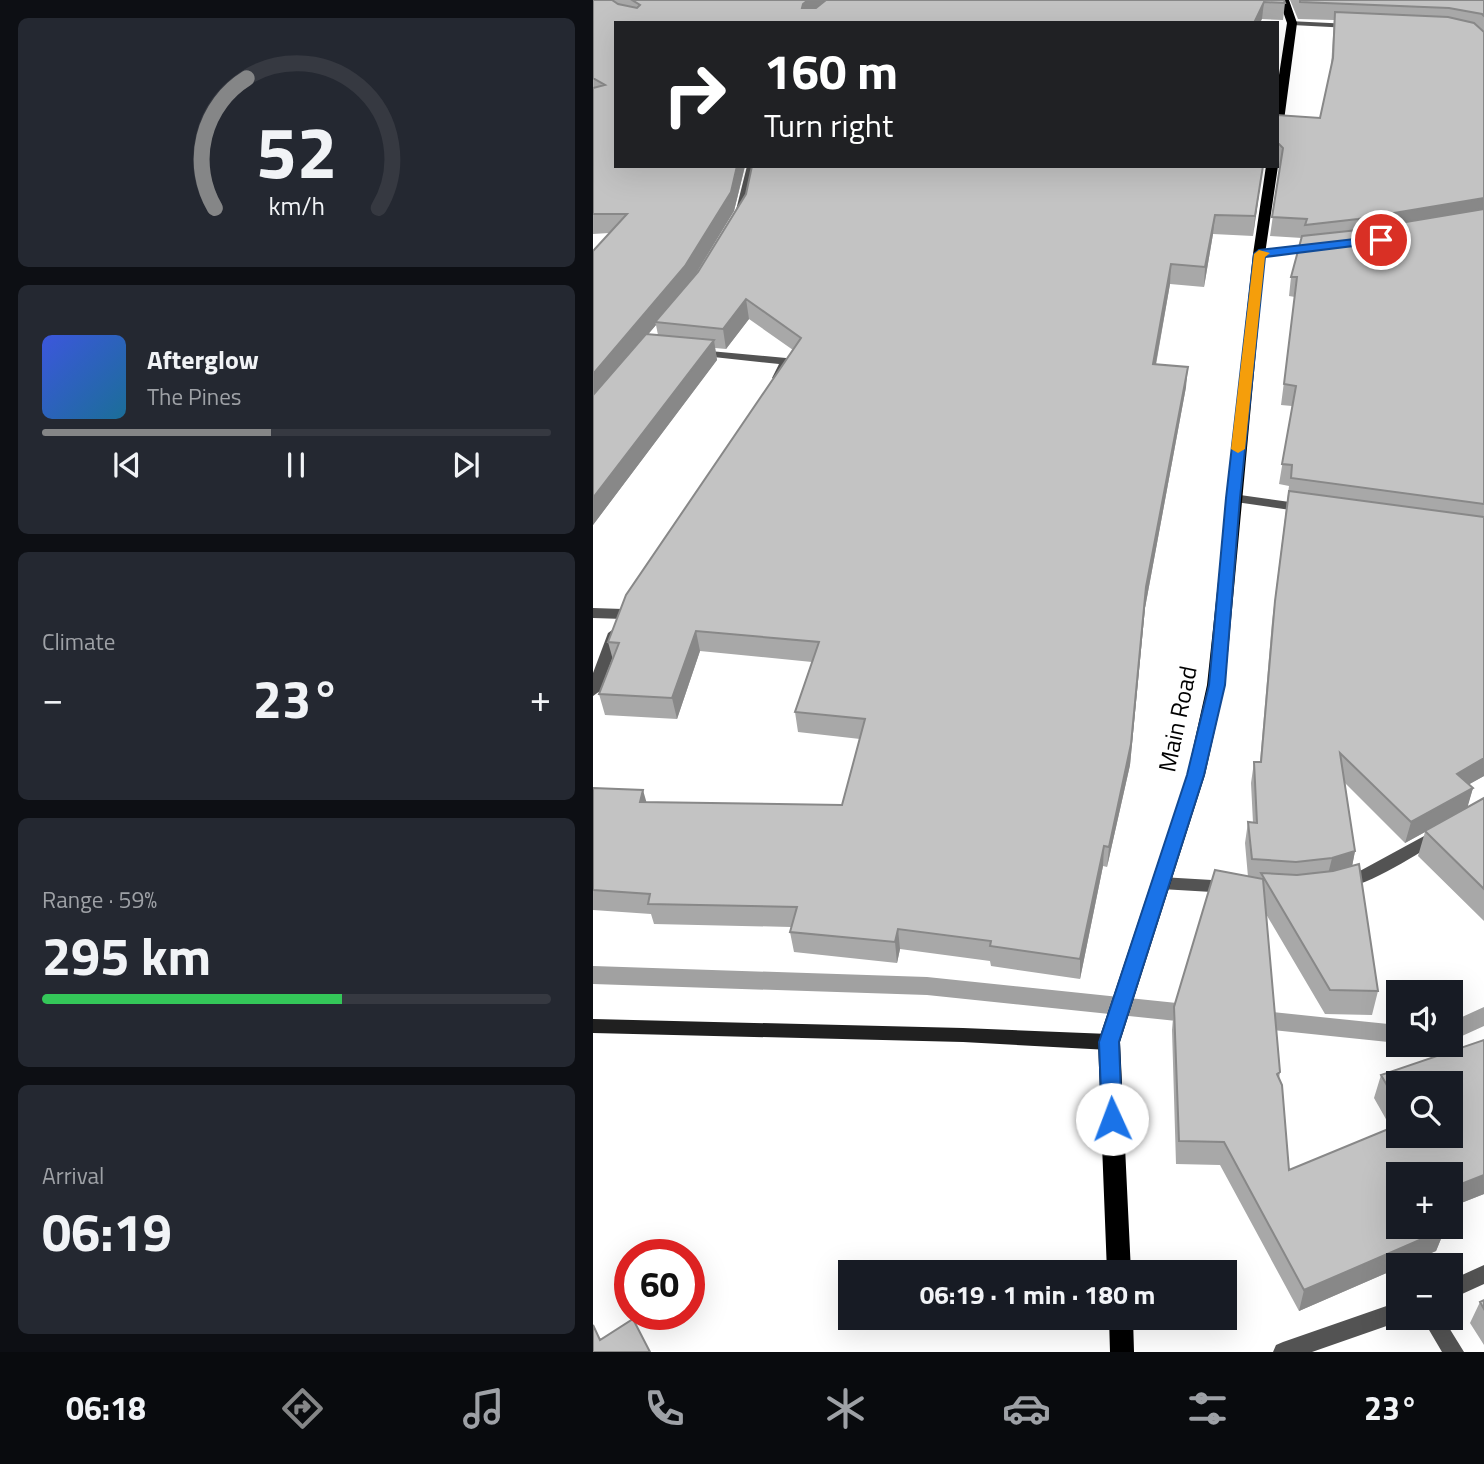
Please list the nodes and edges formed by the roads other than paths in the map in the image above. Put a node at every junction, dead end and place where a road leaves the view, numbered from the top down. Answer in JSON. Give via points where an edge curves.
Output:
{"nodes":[{"id":1,"x":1284,"y":0,"type":"edge"},
{"id":2,"x":1292,"y":23,"type":"junction"},
{"id":3,"x":1361,"y":26,"type":"edge"},
{"id":4,"x":1279,"y":114,"type":"edge"},
{"id":5,"x":752,"y":168,"type":"edge"},
{"id":6,"x":1272,"y":168,"type":"edge"},
{"id":7,"x":734,"y":223,"type":"edge"},
{"id":8,"x":1328,"y":247,"type":"edge"},
{"id":9,"x":1259,"y":254,"type":"junction"},
{"id":10,"x":685,"y":351,"type":"edge"},
{"id":11,"x":770,"y":394,"type":"edge"},
{"id":12,"x":1233,"y":498,"type":"junction"},
{"id":13,"x":1312,"y":509,"type":"edge"},
{"id":14,"x":593,"y":613,"type":"edge"},
{"id":15,"x":593,"y":691,"type":"edge"},
{"id":16,"x":1448,"y":828,"type":"edge"},
{"id":17,"x":1161,"y":883,"type":"junction"},
{"id":18,"x":1328,"y":887,"type":"edge"},
{"id":19,"x":1240,"y":888,"type":"edge"},
{"id":20,"x":593,"y":1026,"type":"edge"},
{"id":21,"x":1109,"y":1042,"type":"junction"},
{"id":22,"x":1118,"y":1260,"type":"edge"},
{"id":23,"x":1484,"y":1273,"type":"edge"},
{"id":24,"x":1463,"y":1284,"type":"edge"},
{"id":25,"x":1386,"y":1316,"type":"edge"},
{"id":26,"x":1122,"y":1330,"type":"edge"},
{"id":27,"x":1440,"y":1330,"type":"edge"},
{"id":28,"x":1123,"y":1352,"type":"edge"},
{"id":29,"x":1283,"y":1352,"type":"edge"},
{"id":30,"x":1455,"y":1352,"type":"edge"}],
"edges":[{"from":1,"to":2,"type":"main road"},
{"from":2,"to":3,"type":"street"},
{"from":2,"to":4,"type":"main road"},
{"from":5,"to":7,"type":"street"},
{"from":6,"to":9,"type":"main road","name":"Main Road"},
{"from":8,"to":9,"type":"street"},
{"from":9,"to":12,"type":"main road","name":"Main Road"},
{"from":10,"to":11,"type":"street","via":[[786,362]]},
{"from":12,"to":13,"type":"street"},
{"from":12,"to":17,"type":"main road","name":"Main Road","via":[[1217,685],[1196,775]]},
{"from":14,"to":15,"type":"street","via":[[627,608]]},
{"from":16,"to":18,"type":"street","via":[[1364,877]]},
{"from":17,"to":19,"type":"street"},
{"from":17,"to":21,"type":"main road","name":"Main Road"},
{"from":20,"to":21,"type":"street"},
{"from":21,"to":22,"type":"main road","name":"Main Road"},
{"from":23,"to":24,"type":"street"},
{"from":25,"to":29,"type":"street"},
{"from":26,"to":28,"type":"main road"},
{"from":27,"to":30,"type":"street"}]}
